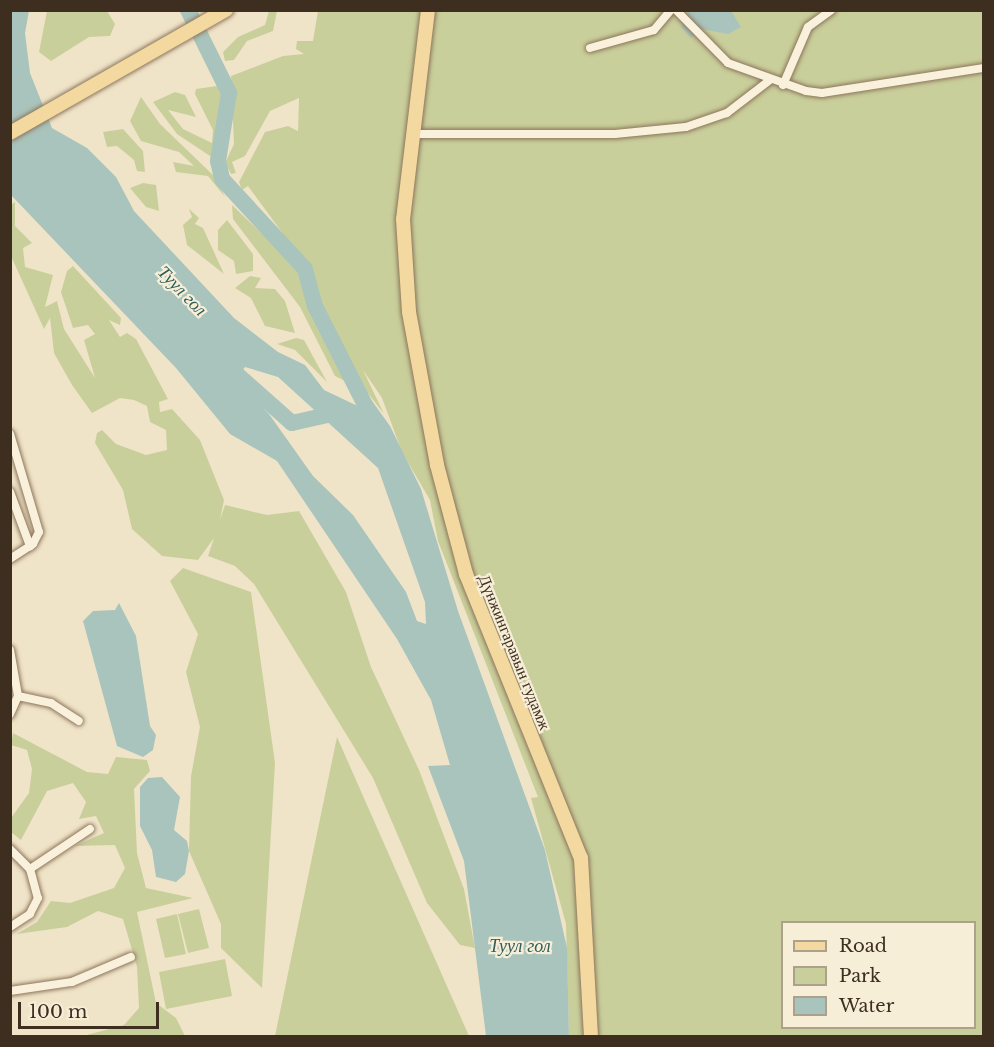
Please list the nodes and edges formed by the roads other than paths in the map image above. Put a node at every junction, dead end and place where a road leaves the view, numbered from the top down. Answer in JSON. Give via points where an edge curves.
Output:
{"nodes":[{"id":1,"x":226,"y":10,"type":"edge"},
{"id":2,"x":428,"y":10,"type":"edge"},
{"id":3,"x":671,"y":10,"type":"edge"},
{"id":4,"x":676,"y":10,"type":"edge"},
{"id":5,"x":831,"y":10,"type":"edge"},
{"id":6,"x":590,"y":48,"type":"dead end"},
{"id":7,"x":984,"y":68,"type":"edge"},
{"id":8,"x":770,"y":80,"type":"junction"},
{"id":9,"x":783,"y":85,"type":"junction"},
{"id":10,"x":10,"y":133,"type":"edge"},
{"id":11,"x":412,"y":134,"type":"junction"},
{"id":12,"x":10,"y":434,"type":"edge"},
{"id":13,"x":10,"y":492,"type":"edge"},
{"id":14,"x":30,"y":546,"type":"junction"},
{"id":15,"x":10,"y":559,"type":"edge"},
{"id":16,"x":10,"y":650,"type":"edge"},
{"id":17,"x":13,"y":668,"type":"edge"},
{"id":18,"x":18,"y":696,"type":"junction"},
{"id":19,"x":10,"y":714,"type":"edge"},
{"id":20,"x":79,"y":721,"type":"dead end"},
{"id":21,"x":90,"y":830,"type":"dead end"},
{"id":22,"x":10,"y":849,"type":"edge"},
{"id":23,"x":30,"y":869,"type":"junction"},
{"id":24,"x":10,"y":927,"type":"edge"},
{"id":25,"x":131,"y":957,"type":"dead end"},
{"id":26,"x":10,"y":991,"type":"edge"},
{"id":27,"x":591,"y":1036,"type":"edge"}],
"edges":[{"from":1,"to":10,"type":"main road"},
{"from":2,"to":11,"type":"main road","name":"Дүнжингаравын гудамж"},
{"from":3,"to":6,"type":"street","via":[[654,30]]},
{"from":4,"to":8,"type":"street","via":[[728,63]]},
{"from":5,"to":9,"type":"street","via":[[808,27]]},
{"from":7,"to":9,"type":"street","via":[[822,93]]},
{"from":8,"to":9,"type":"street"},
{"from":8,"to":11,"type":"street","via":[[727,113],[686,127],[615,134]]},
{"from":11,"to":27,"type":"main road","name":"Дүнжингаравын гудамж","via":[[403,260],[429,425],[480,615],[579,852]]},
{"from":12,"to":14,"type":"street","via":[[39,532]]},
{"from":13,"to":14,"type":"street"},
{"from":14,"to":15,"type":"street"},
{"from":16,"to":17,"type":"street"},
{"from":17,"to":18,"type":"street"},
{"from":18,"to":19,"type":"street"},
{"from":18,"to":20,"type":"street","via":[[51,703]]},
{"from":21,"to":23,"type":"street"},
{"from":22,"to":23,"type":"street"},
{"from":23,"to":24,"type":"street","via":[[38,897],[30,914]]},
{"from":25,"to":26,"type":"street","via":[[72,982]]}]}
